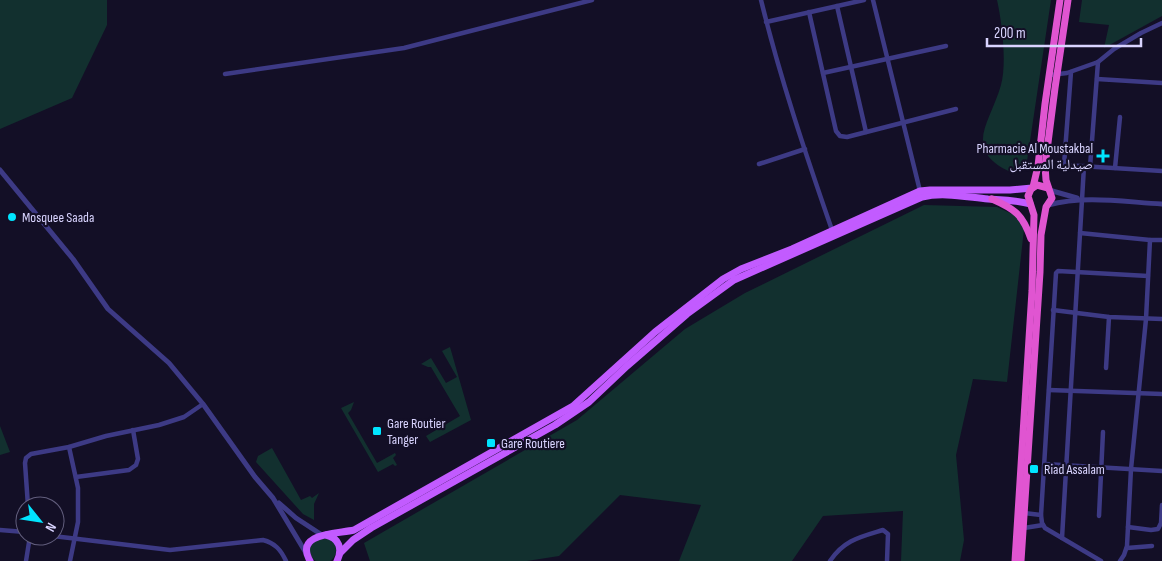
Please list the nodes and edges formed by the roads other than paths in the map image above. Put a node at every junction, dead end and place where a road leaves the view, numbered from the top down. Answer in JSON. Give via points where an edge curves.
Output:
{"nodes":[{"id":1,"x":592,"y":0,"type":"edge"},
{"id":2,"x":761,"y":0,"type":"edge"},
{"id":3,"x":864,"y":0,"type":"edge"},
{"id":4,"x":873,"y":0,"type":"edge"},
{"id":5,"x":1060,"y":0,"type":"edge"},
{"id":6,"x":1068,"y":0,"type":"edge"},
{"id":7,"x":837,"y":6,"type":"junction"},
{"id":8,"x":809,"y":12,"type":"junction"},
{"id":9,"x":766,"y":22,"type":"junction"},
{"id":10,"x":1162,"y":23,"type":"edge"},
{"id":11,"x":946,"y":46,"type":"dead end"},
{"id":12,"x":886,"y":59,"type":"junction"},
{"id":13,"x":1098,"y":62,"type":"junction"},
{"id":14,"x":851,"y":67,"type":"junction"},
{"id":15,"x":1071,"y":72,"type":"junction"},
{"id":16,"x":823,"y":73,"type":"junction"},
{"id":17,"x":225,"y":74,"type":"dead end"},
{"id":18,"x":1053,"y":75,"type":"junction"},
{"id":19,"x":1097,"y":79,"type":"junction"},
{"id":20,"x":1162,"y":83,"type":"edge"},
{"id":21,"x":956,"y":109,"type":"dead end"},
{"id":22,"x":1120,"y":118,"type":"dead end"},
{"id":23,"x":902,"y":123,"type":"junction"},
{"id":24,"x":866,"y":132,"type":"junction"},
{"id":25,"x":805,"y":148,"type":"junction"},
{"id":26,"x":758,"y":164,"type":"dead end"},
{"id":27,"x":1084,"y":166,"type":"junction"},
{"id":28,"x":1090,"y":167,"type":"junction"},
{"id":29,"x":1115,"y":168,"type":"junction"},
{"id":30,"x":0,"y":170,"type":"edge"},
{"id":31,"x":1162,"y":171,"type":"edge"},
{"id":32,"x":1033,"y":188,"type":"junction"},
{"id":33,"x":1049,"y":189,"type":"junction"},
{"id":34,"x":920,"y":191,"type":"junction"},
{"id":35,"x":992,"y":199,"type":"junction"},
{"id":36,"x":1082,"y":199,"type":"junction"},
{"id":37,"x":1031,"y":204,"type":"junction"},
{"id":38,"x":1162,"y":204,"type":"edge"},
{"id":39,"x":1047,"y":206,"type":"junction"},
{"id":40,"x":832,"y":230,"type":"junction"},
{"id":41,"x":1080,"y":233,"type":"junction"},
{"id":42,"x":1150,"y":240,"type":"junction"},
{"id":43,"x":1162,"y":240,"type":"edge"},
{"id":44,"x":1033,"y":244,"type":"junction"},
{"id":45,"x":1078,"y":271,"type":"junction"},
{"id":46,"x":1148,"y":276,"type":"junction"},
{"id":47,"x":1053,"y":310,"type":"junction"},
{"id":48,"x":1075,"y":312,"type":"junction"},
{"id":49,"x":1110,"y":317,"type":"junction"},
{"id":50,"x":1146,"y":319,"type":"junction"},
{"id":51,"x":1162,"y":319,"type":"edge"},
{"id":52,"x":1106,"y":368,"type":"dead end"},
{"id":53,"x":1049,"y":390,"type":"junction"},
{"id":54,"x":1070,"y":391,"type":"junction"},
{"id":55,"x":1138,"y":394,"type":"junction"},
{"id":56,"x":1162,"y":394,"type":"edge"},
{"id":57,"x":203,"y":404,"type":"junction"},
{"id":58,"x":133,"y":430,"type":"junction"},
{"id":59,"x":1103,"y":432,"type":"dead end"},
{"id":60,"x":69,"y":447,"type":"junction"},
{"id":61,"x":1045,"y":464,"type":"junction"},
{"id":62,"x":1066,"y":465,"type":"junction"},
{"id":63,"x":1102,"y":468,"type":"junction"},
{"id":64,"x":1132,"y":469,"type":"junction"},
{"id":65,"x":1162,"y":471,"type":"edge"},
{"id":66,"x":76,"y":477,"type":"junction"},
{"id":67,"x":28,"y":496,"type":"edge"},
{"id":68,"x":272,"y":498,"type":"junction"},
{"id":69,"x":1162,"y":505,"type":"edge"},
{"id":70,"x":1022,"y":512,"type":"junction"},
{"id":71,"x":1041,"y":515,"type":"junction"},
{"id":72,"x":1099,"y":516,"type":"dead end"},
{"id":73,"x":1043,"y":525,"type":"junction"},
{"id":74,"x":1128,"y":527,"type":"junction"},
{"id":75,"x":1024,"y":528,"type":"junction"},
{"id":76,"x":0,"y":530,"type":"edge"},
{"id":77,"x":15,"y":531,"type":"edge"},
{"id":78,"x":323,"y":535,"type":"junction"},
{"id":79,"x":65,"y":538,"type":"edge"},
{"id":80,"x":1062,"y":538,"type":"junction"},
{"id":81,"x":75,"y":540,"type":"junction"},
{"id":82,"x":28,"y":546,"type":"edge"},
{"id":83,"x":1152,"y":546,"type":"dead end"},
{"id":84,"x":1126,"y":548,"type":"junction"},
{"id":85,"x":340,"y":557,"type":"edge"},
{"id":86,"x":309,"y":559,"type":"edge"},
{"id":87,"x":26,"y":561,"type":"edge"},
{"id":88,"x":70,"y":561,"type":"edge"},
{"id":89,"x":286,"y":561,"type":"edge"},
{"id":90,"x":830,"y":561,"type":"edge"},
{"id":91,"x":887,"y":561,"type":"edge"},
{"id":92,"x":1016,"y":561,"type":"edge"},
{"id":93,"x":1021,"y":561,"type":"edge"},
{"id":94,"x":1101,"y":561,"type":"edge"},
{"id":95,"x":1120,"y":561,"type":"edge"}],
"edges":[{"from":1,"to":17,"type":"street","via":[[404,48]]},
{"from":2,"to":9,"type":"street"},
{"from":3,"to":7,"type":"street"},
{"from":4,"to":12,"type":"street"},
{"from":5,"to":18,"type":"highway"},
{"from":6,"to":18,"type":"highway"},
{"from":7,"to":8,"type":"street"},
{"from":7,"to":14,"type":"street"},
{"from":8,"to":9,"type":"street"},
{"from":8,"to":16,"type":"street"},
{"from":9,"to":25,"type":"street"},
{"from":10,"to":13,"type":"street"},
{"from":11,"to":12,"type":"street"},
{"from":12,"to":14,"type":"street"},
{"from":12,"to":23,"type":"street"},
{"from":13,"to":15,"type":"street"},
{"from":13,"to":19,"type":"street"},
{"from":14,"to":16,"type":"street"},
{"from":14,"to":24,"type":"street"},
{"from":15,"to":18,"type":"street"},
{"from":15,"to":27,"type":"street","via":[[1064,165]]},
{"from":16,"to":24,"type":"street","via":[[838,134],[844,138]]},
{"from":18,"to":32,"type":"highway"},
{"from":18,"to":33,"type":"highway","via":[[1045,166]]},
{"from":19,"to":20,"type":"street"},
{"from":19,"to":28,"type":"street"},
{"from":21,"to":23,"type":"street"},
{"from":22,"to":29,"type":"street"},
{"from":23,"to":24,"type":"street"},
{"from":23,"to":34,"type":"street"},
{"from":25,"to":26,"type":"street"},
{"from":25,"to":40,"type":"street"},
{"from":27,"to":28,"type":"street"},
{"from":27,"to":36,"type":"street"},
{"from":28,"to":29,"type":"street"},
{"from":29,"to":31,"type":"street"},
{"from":30,"to":57,"type":"street","via":[[35,210],[108,309],[169,363]]},
{"from":32,"to":33,"type":"highway","via":[[1041,185]]},
{"from":32,"to":34,"type":"main road"},
{"from":32,"to":37,"type":"highway","via":[[1028,196]]},
{"from":33,"to":36,"type":"street"},
{"from":33,"to":39,"type":"highway","via":[[1052,198]]},
{"from":34,"to":40,"type":"main road"},
{"from":35,"to":37,"type":"main road"},
{"from":35,"to":44,"type":"highway","via":[[1016,212]]},
{"from":35,"to":85,"type":"main road","via":[[922,197],[734,280],[673,326],[578,410],[370,528],[353,540]]},
{"from":36,"to":38,"type":"street"},
{"from":36,"to":39,"type":"street"},
{"from":36,"to":41,"type":"street"},
{"from":37,"to":39,"type":"highway","via":[[1037,208]]},
{"from":37,"to":44,"type":"highway","via":[[1034,212]]},
{"from":39,"to":70,"type":"highway","via":[[1041,235]]},
{"from":40,"to":78,"type":"main road","via":[[723,279],[655,332],[564,412],[354,530]]},
{"from":41,"to":42,"type":"street"},
{"from":41,"to":45,"type":"street"},
{"from":42,"to":43,"type":"street"},
{"from":42,"to":46,"type":"street"},
{"from":44,"to":70,"type":"highway"},
{"from":45,"to":46,"type":"street"},
{"from":45,"to":47,"type":"street","via":[[1056,273]]},
{"from":45,"to":48,"type":"street"},
{"from":46,"to":50,"type":"street"},
{"from":47,"to":48,"type":"street"},
{"from":47,"to":53,"type":"street"},
{"from":48,"to":49,"type":"street"},
{"from":48,"to":54,"type":"street"},
{"from":49,"to":50,"type":"street"},
{"from":49,"to":52,"type":"street"},
{"from":50,"to":51,"type":"street"},
{"from":50,"to":55,"type":"street"},
{"from":53,"to":54,"type":"street"},
{"from":53,"to":61,"type":"street"},
{"from":54,"to":55,"type":"street"},
{"from":54,"to":62,"type":"street"},
{"from":55,"to":56,"type":"street"},
{"from":55,"to":64,"type":"street"},
{"from":57,"to":58,"type":"street","via":[[184,417]]},
{"from":57,"to":68,"type":"street"},
{"from":58,"to":60,"type":"street"},
{"from":58,"to":66,"type":"street","via":[[138,459],[136,465],[129,470]]},
{"from":59,"to":63,"type":"street"},
{"from":60,"to":66,"type":"street"},
{"from":60,"to":67,"type":"street","via":[[31,454],[26,458]]},
{"from":61,"to":62,"type":"street"},
{"from":61,"to":71,"type":"street"},
{"from":62,"to":63,"type":"street"},
{"from":62,"to":80,"type":"street"},
{"from":63,"to":64,"type":"street"},
{"from":63,"to":72,"type":"street"},
{"from":64,"to":65,"type":"street"},
{"from":64,"to":74,"type":"street"},
{"from":66,"to":81,"type":"street","via":[[78,522]]},
{"from":68,"to":78,"type":"street"},
{"from":68,"to":86,"type":"street"},
{"from":69,"to":74,"type":"street","via":[[1158,529]]},
{"from":70,"to":71,"type":"street"},
{"from":70,"to":75,"type":"highway"},
{"from":70,"to":92,"type":"highway"},
{"from":71,"to":73,"type":"street"},
{"from":73,"to":75,"type":"street"},
{"from":73,"to":80,"type":"street"},
{"from":74,"to":84,"type":"street"},
{"from":75,"to":93,"type":"highway"},
{"from":76,"to":77,"type":"street"},
{"from":78,"to":85,"type":"main road","via":[[335,539]]},
{"from":78,"to":86,"type":"main road","via":[[311,540]]},
{"from":79,"to":81,"type":"street"},
{"from":80,"to":94,"type":"street"},
{"from":81,"to":88,"type":"street"},
{"from":81,"to":89,"type":"street","via":[[170,550],[263,540],[276,546]]},
{"from":82,"to":87,"type":"street"},
{"from":83,"to":84,"type":"street"},
{"from":84,"to":95,"type":"street"},
{"from":90,"to":91,"type":"street","via":[[837,550],[849,541],[883,530],[888,534]]}]}
